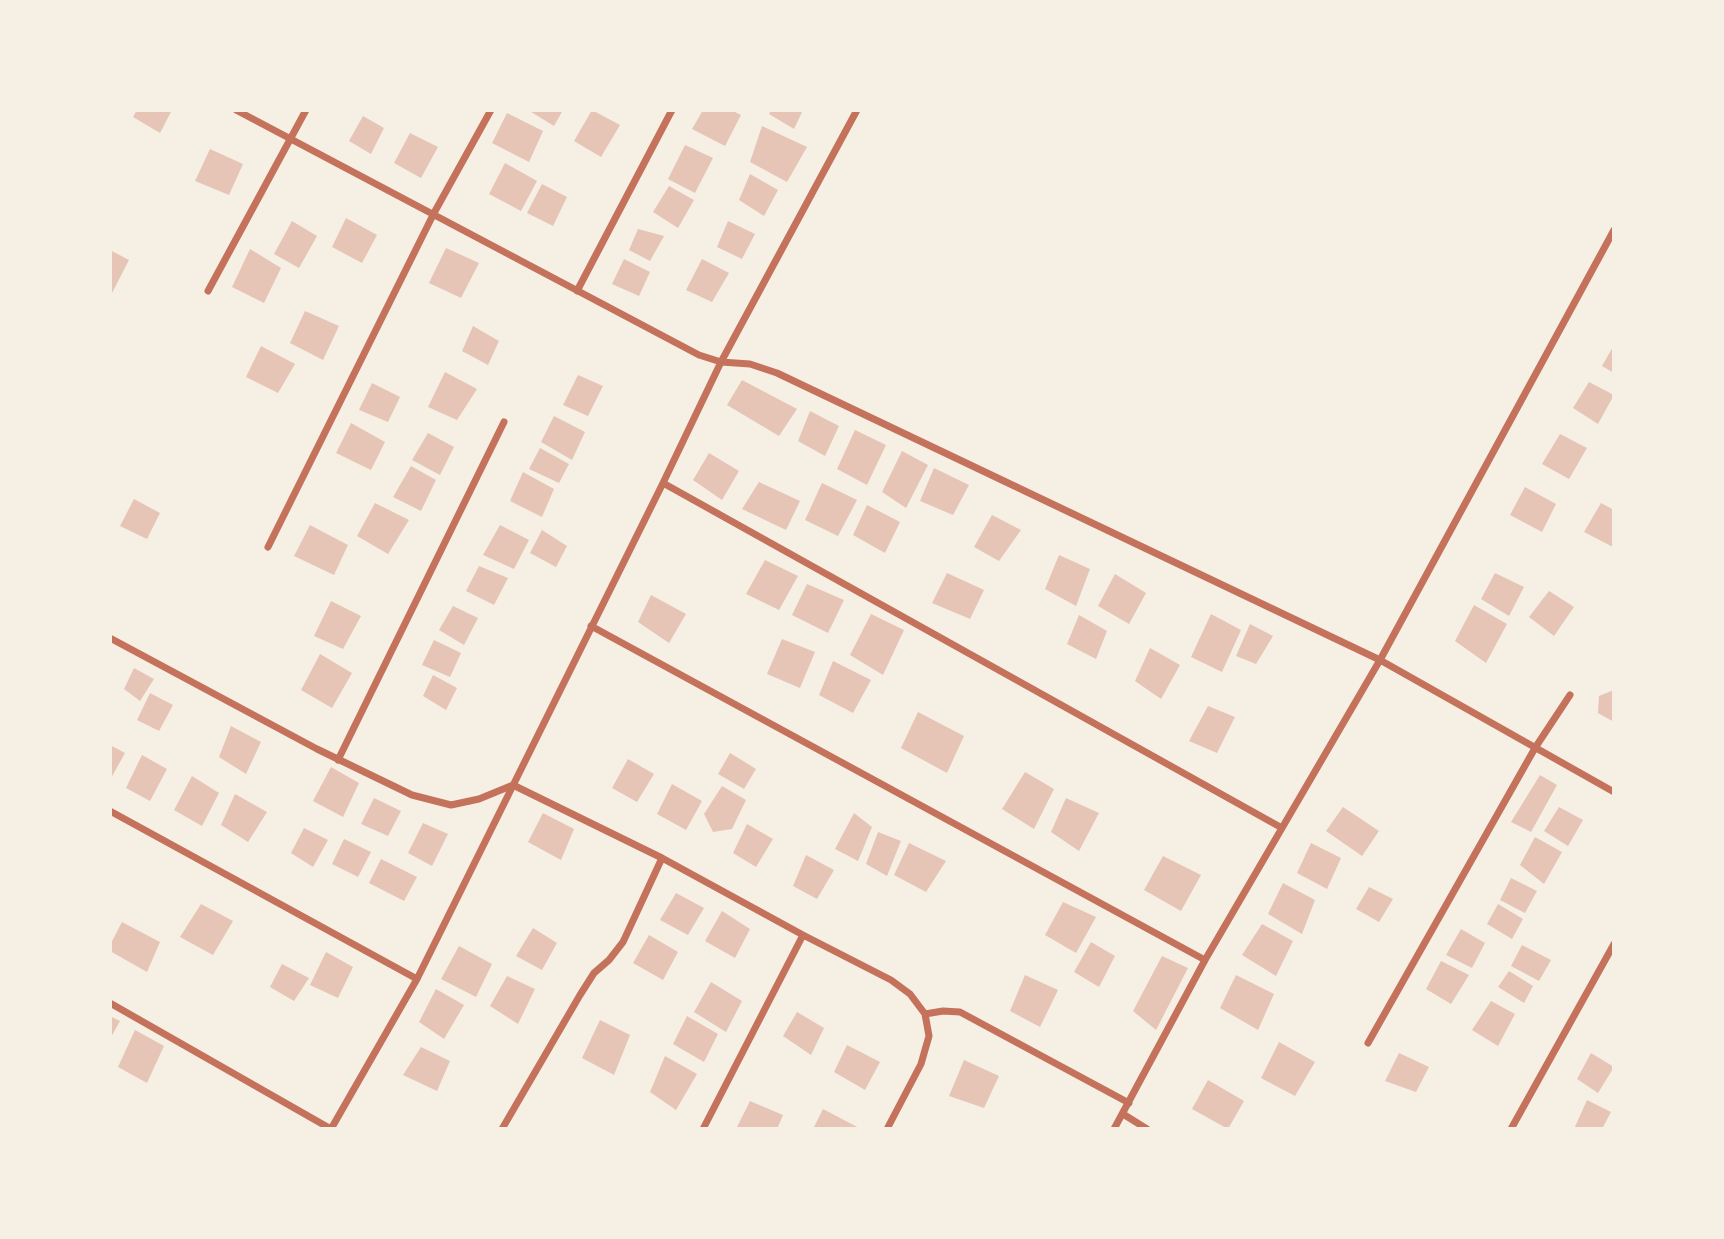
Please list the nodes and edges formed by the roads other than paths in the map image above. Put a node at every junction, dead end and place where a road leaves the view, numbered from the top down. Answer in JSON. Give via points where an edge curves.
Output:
{"nodes":[{"id":1,"x":236,"y":110,"type":"edge"},
{"id":2,"x":306,"y":110,"type":"edge"},
{"id":3,"x":491,"y":110,"type":"edge"},
{"id":4,"x":672,"y":110,"type":"edge"},
{"id":5,"x":856,"y":110,"type":"edge"},
{"id":6,"x":291,"y":139,"type":"junction"},
{"id":7,"x":434,"y":213,"type":"junction"},
{"id":8,"x":1614,"y":230,"type":"edge"},
{"id":9,"x":1611,"y":243,"type":"edge"},
{"id":10,"x":208,"y":291,"type":"dead end"},
{"id":11,"x":577,"y":291,"type":"junction"},
{"id":12,"x":721,"y":362,"type":"junction"},
{"id":13,"x":504,"y":422,"type":"dead end"},
{"id":14,"x":663,"y":483,"type":"junction"},
{"id":15,"x":268,"y":547,"type":"dead end"},
{"id":16,"x":591,"y":625,"type":"junction"},
{"id":17,"x":110,"y":638,"type":"edge"},
{"id":18,"x":1380,"y":660,"type":"junction"},
{"id":19,"x":1570,"y":695,"type":"dead end"},
{"id":20,"x":1535,"y":748,"type":"junction"},
{"id":21,"x":338,"y":760,"type":"junction"},
{"id":22,"x":513,"y":785,"type":"junction"},
{"id":23,"x":1614,"y":793,"type":"edge"},
{"id":24,"x":110,"y":811,"type":"edge"},
{"id":25,"x":1282,"y":828,"type":"junction"},
{"id":26,"x":662,"y":858,"type":"junction"},
{"id":27,"x":803,"y":935,"type":"junction"},
{"id":28,"x":1614,"y":944,"type":"edge"},
{"id":29,"x":1205,"y":960,"type":"junction"},
{"id":30,"x":417,"y":979,"type":"junction"},
{"id":31,"x":110,"y":1003,"type":"edge"},
{"id":32,"x":925,"y":1014,"type":"junction"},
{"id":33,"x":1368,"y":1043,"type":"dead end"},
{"id":34,"x":1129,"y":1103,"type":"junction"},
{"id":35,"x":1123,"y":1114,"type":"junction"},
{"id":36,"x":331,"y":1129,"type":"edge"},
{"id":37,"x":502,"y":1129,"type":"edge"},
{"id":38,"x":703,"y":1129,"type":"edge"},
{"id":39,"x":887,"y":1129,"type":"edge"},
{"id":40,"x":1114,"y":1129,"type":"edge"},
{"id":41,"x":1147,"y":1129,"type":"edge"},
{"id":42,"x":1511,"y":1129,"type":"edge"}],
"edges":[{"from":1,"to":6,"type":"street"},
{"from":2,"to":6,"type":"street"},
{"from":3,"to":7,"type":"street"},
{"from":4,"to":11,"type":"street"},
{"from":5,"to":12,"type":"street"},
{"from":6,"to":7,"type":"street"},
{"from":6,"to":10,"type":"street"},
{"from":7,"to":11,"type":"street"},
{"from":7,"to":15,"type":"street"},
{"from":8,"to":9,"type":"street"},
{"from":9,"to":18,"type":"street"},
{"from":11,"to":12,"type":"street"},
{"from":12,"to":14,"type":"street"},
{"from":12,"to":18,"type":"street","via":[[750,364],[777,373]]},
{"from":13,"to":21,"type":"street"},
{"from":14,"to":16,"type":"street"},
{"from":14,"to":25,"type":"street"},
{"from":16,"to":22,"type":"street"},
{"from":16,"to":29,"type":"street"},
{"from":17,"to":21,"type":"street"},
{"from":18,"to":20,"type":"street"},
{"from":18,"to":25,"type":"street"},
{"from":19,"to":20,"type":"street"},
{"from":20,"to":23,"type":"street"},
{"from":20,"to":33,"type":"street"},
{"from":21,"to":22,"type":"street","via":[[412,795],[451,805]]},
{"from":22,"to":26,"type":"street"},
{"from":22,"to":30,"type":"street"},
{"from":24,"to":30,"type":"street"},
{"from":25,"to":29,"type":"street"},
{"from":26,"to":27,"type":"street"},
{"from":26,"to":37,"type":"street","via":[[623,943],[594,973]]},
{"from":27,"to":32,"type":"street","via":[[891,980],[910,994]]},
{"from":27,"to":38,"type":"street"},
{"from":28,"to":42,"type":"street"},
{"from":29,"to":34,"type":"street"},
{"from":30,"to":36,"type":"street"},
{"from":31,"to":36,"type":"street"},
{"from":32,"to":34,"type":"street","via":[[960,1012]]},
{"from":32,"to":39,"type":"street","via":[[929,1036],[921,1064]]},
{"from":34,"to":35,"type":"street"},
{"from":35,"to":40,"type":"street"},
{"from":35,"to":41,"type":"street"}]}
